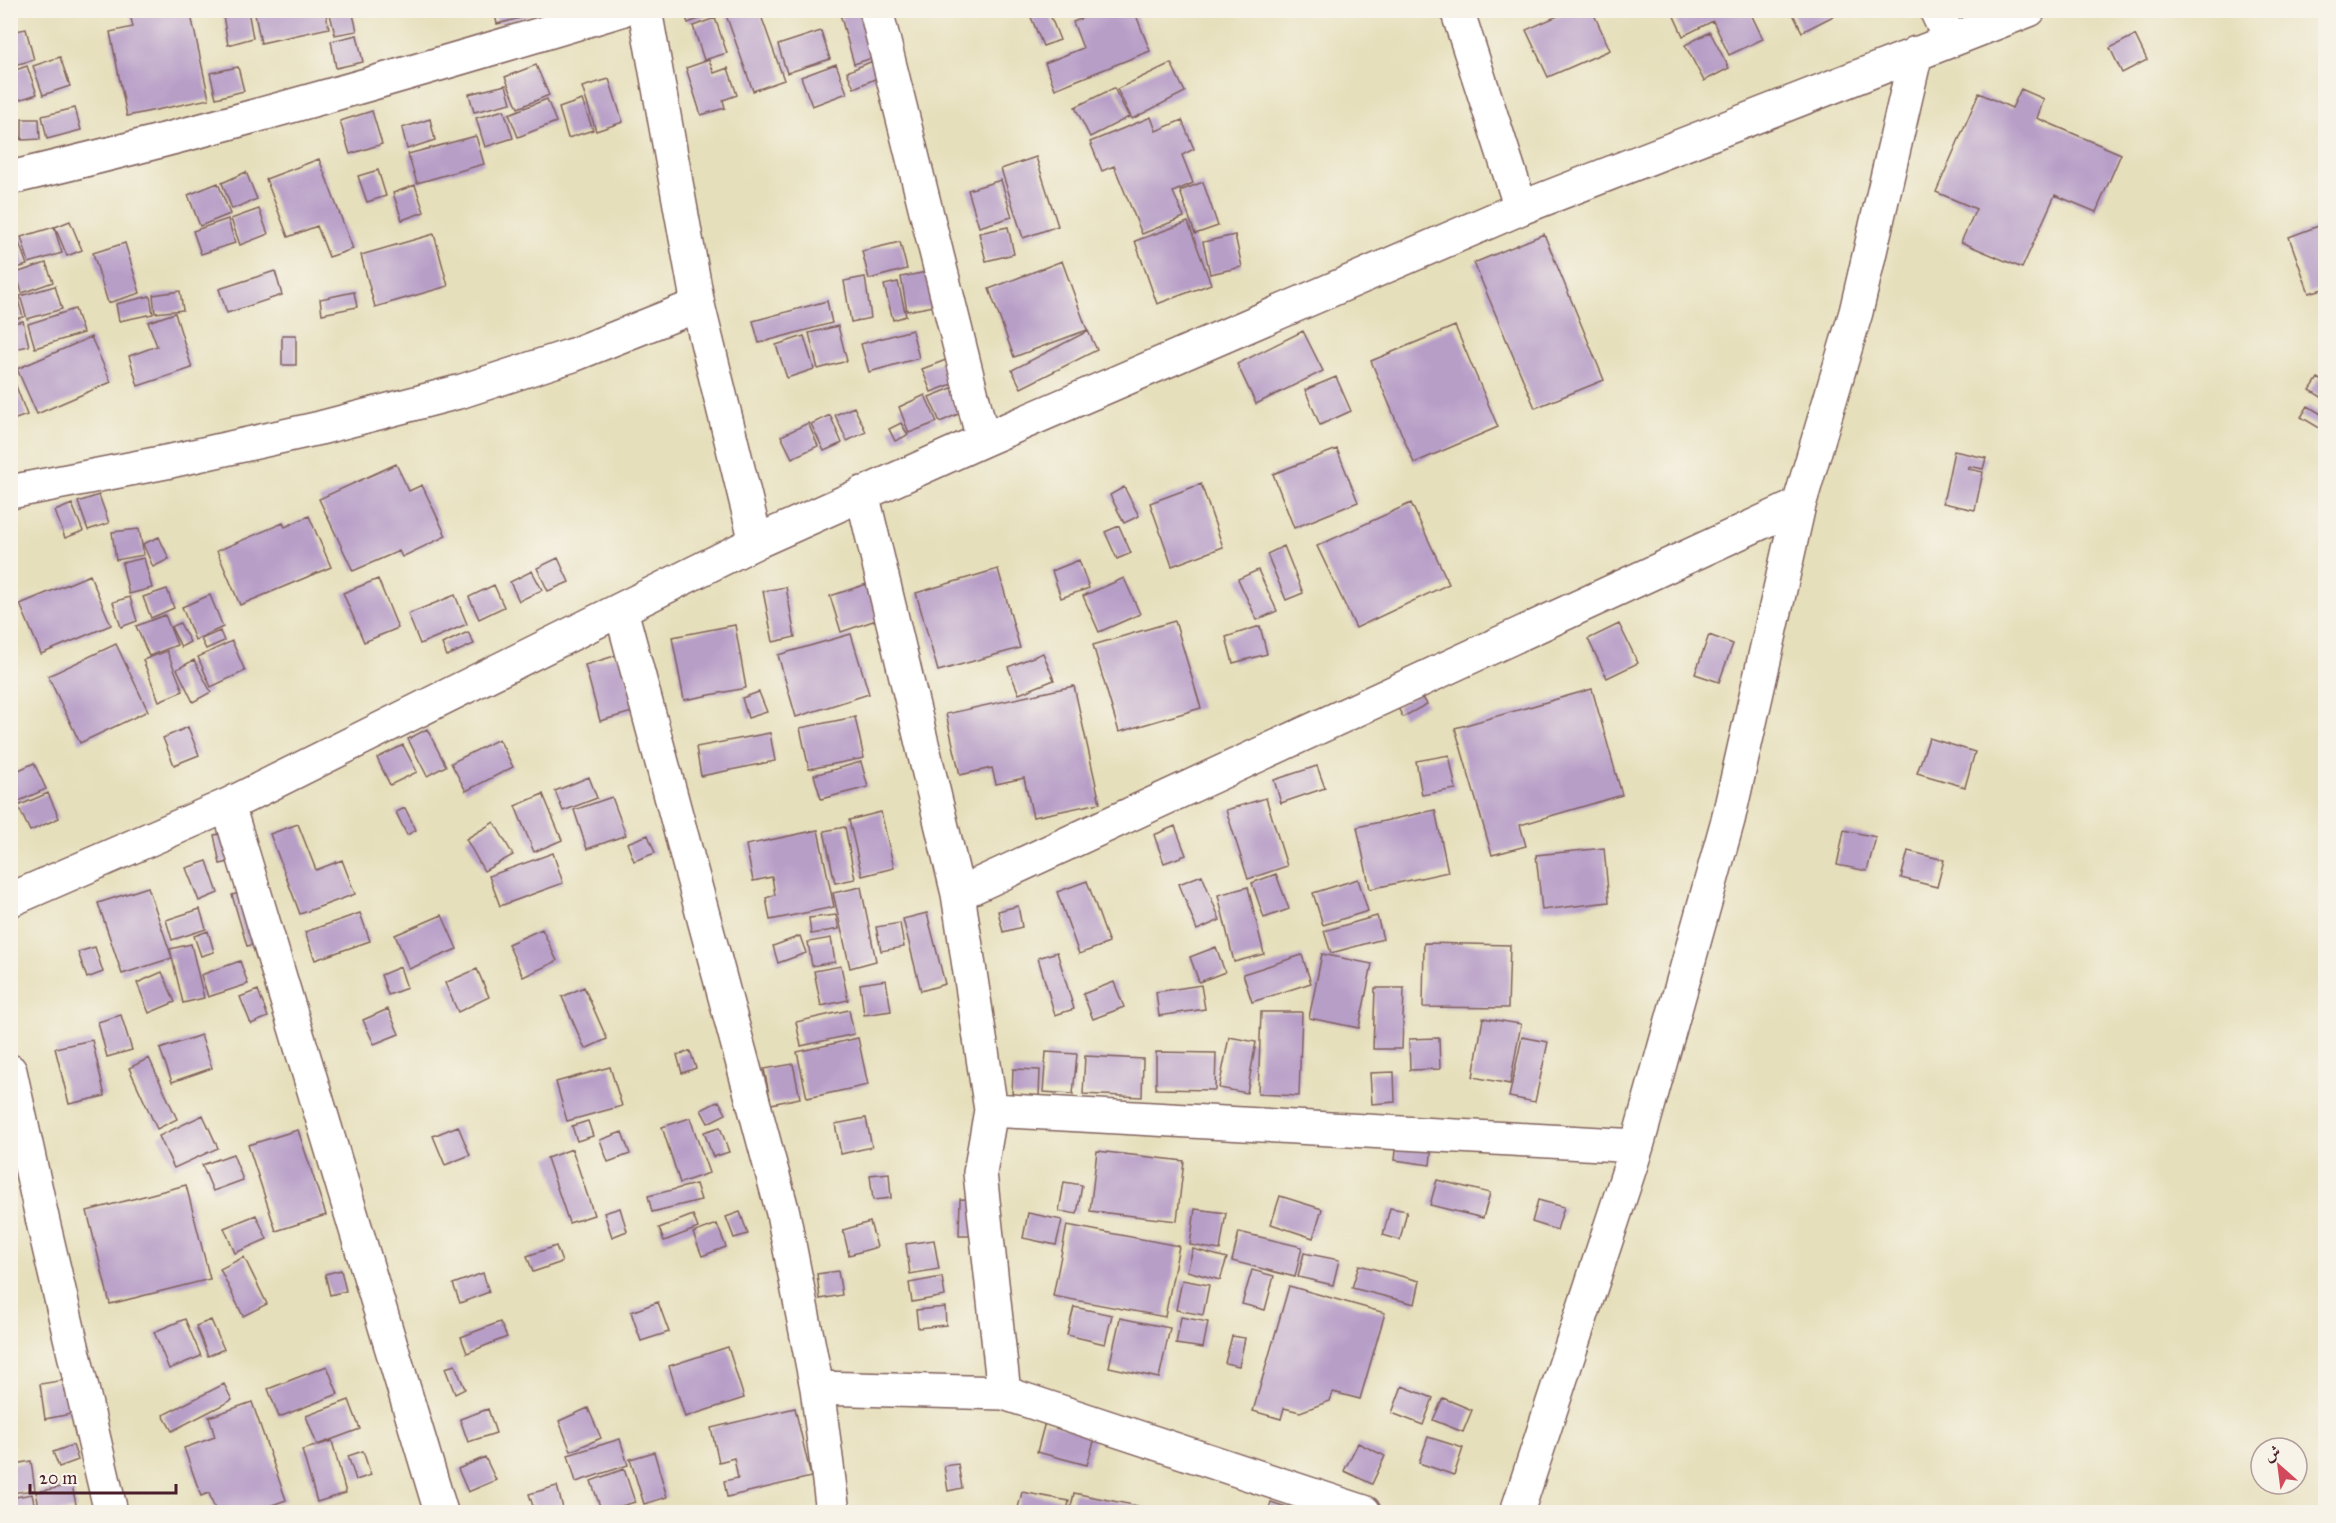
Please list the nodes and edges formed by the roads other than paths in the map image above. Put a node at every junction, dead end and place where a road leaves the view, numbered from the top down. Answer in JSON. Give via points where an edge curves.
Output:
{"nodes":[{"id":1,"x":621,"y":10,"type":"edge"},
{"id":2,"x":645,"y":10,"type":"edge"},
{"id":3,"x":876,"y":10,"type":"edge"},
{"id":4,"x":1457,"y":10,"type":"edge"},
{"id":5,"x":1936,"y":10,"type":"edge"},
{"id":6,"x":2029,"y":10,"type":"edge"},
{"id":7,"x":1950,"y":40,"type":"junction"},
{"id":8,"x":1916,"y":53,"type":"junction"},
{"id":9,"x":10,"y":178,"type":"edge"},
{"id":10,"x":1521,"y":208,"type":"junction"},
{"id":11,"x":698,"y":305,"type":"junction"},
{"id":12,"x":983,"y":440,"type":"junction"},
{"id":13,"x":10,"y":492,"type":"edge"},
{"id":14,"x":862,"y":493,"type":"junction"},
{"id":15,"x":1799,"y":505,"type":"junction"},
{"id":16,"x":756,"y":542,"type":"junction"},
{"id":17,"x":621,"y":610,"type":"junction"},
{"id":18,"x":228,"y":805,"type":"junction"},
{"id":19,"x":958,"y":894,"type":"junction"},
{"id":20,"x":10,"y":900,"type":"edge"},
{"id":21,"x":10,"y":1071,"type":"edge"},
{"id":22,"x":991,"y":1110,"type":"junction"},
{"id":23,"x":1637,"y":1146,"type":"junction"},
{"id":24,"x":817,"y":1388,"type":"junction"},
{"id":25,"x":1004,"y":1393,"type":"junction"},
{"id":26,"x":111,"y":1512,"type":"edge"},
{"id":27,"x":441,"y":1512,"type":"edge"},
{"id":28,"x":833,"y":1512,"type":"edge"},
{"id":29,"x":1364,"y":1512,"type":"edge"},
{"id":30,"x":1517,"y":1512,"type":"edge"}],
"edges":[{"from":1,"to":9,"type":"street","via":[[375,84]]},
{"from":2,"to":11,"type":"street"},
{"from":3,"to":12,"type":"street"},
{"from":4,"to":10,"type":"street"},
{"from":5,"to":7,"type":"street"},
{"from":6,"to":7,"type":"street"},
{"from":7,"to":8,"type":"street"},
{"from":8,"to":10,"type":"street"},
{"from":8,"to":15,"type":"street","via":[[1856,312]]},
{"from":10,"to":12,"type":"street"},
{"from":11,"to":13,"type":"street","via":[[573,355],[462,391],[171,461]]},
{"from":11,"to":16,"type":"street"},
{"from":12,"to":14,"type":"street"},
{"from":14,"to":16,"type":"street"},
{"from":14,"to":19,"type":"street"},
{"from":15,"to":19,"type":"street"},
{"from":15,"to":23,"type":"street","via":[[1728,820]]},
{"from":16,"to":17,"type":"street"},
{"from":17,"to":18,"type":"street"},
{"from":17,"to":24,"type":"street","via":[[783,1213]]},
{"from":18,"to":20,"type":"street"},
{"from":18,"to":27,"type":"street"},
{"from":19,"to":22,"type":"street"},
{"from":21,"to":26,"type":"street"},
{"from":22,"to":23,"type":"street"},
{"from":22,"to":25,"type":"street","via":[[980,1173]]},
{"from":23,"to":30,"type":"street"},
{"from":24,"to":25,"type":"street"},
{"from":24,"to":28,"type":"street"},
{"from":25,"to":29,"type":"street"}]}
